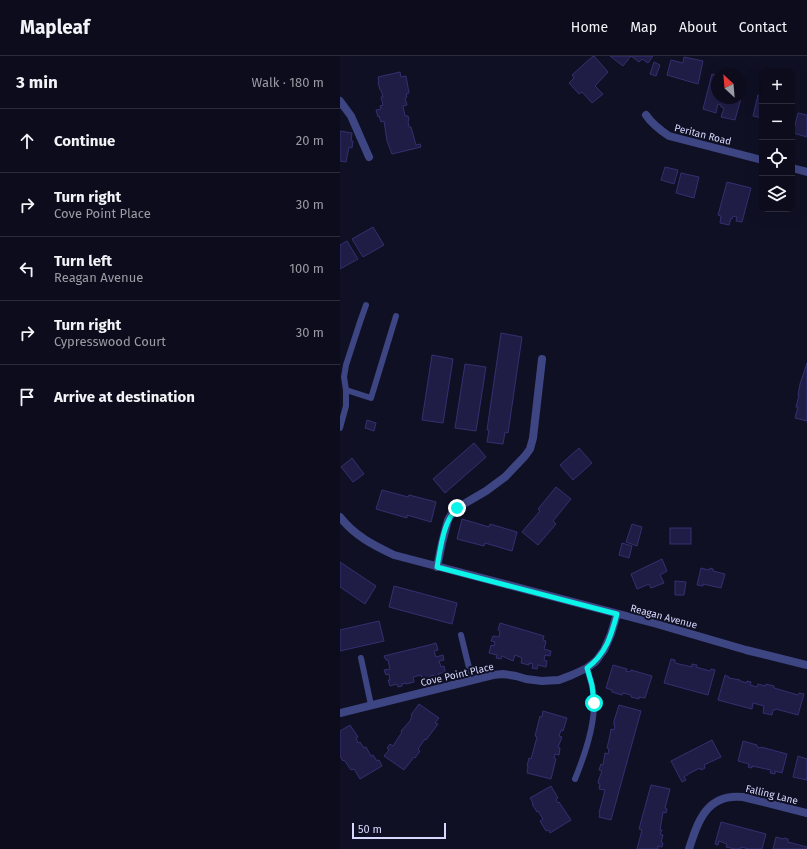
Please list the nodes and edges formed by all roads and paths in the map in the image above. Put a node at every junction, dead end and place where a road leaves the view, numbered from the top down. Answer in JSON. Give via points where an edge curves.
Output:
{"nodes":[{"id":1,"x":340,"y":101,"type":"edge"},
{"id":2,"x":646,"y":115,"type":"dead end"},
{"id":3,"x":369,"y":157,"type":"dead end"},
{"id":4,"x":759,"y":159,"type":"edge"},
{"id":5,"x":795,"y":169,"type":"edge"},
{"id":6,"x":807,"y":172,"type":"edge"},
{"id":7,"x":366,"y":305,"type":"dead end"},
{"id":8,"x":396,"y":316,"type":"dead end"},
{"id":9,"x":542,"y":359,"type":"dead end"},
{"id":10,"x":346,"y":390,"type":"junction"},
{"id":11,"x":340,"y":428,"type":"edge"},
{"id":12,"x":341,"y":521,"type":"edge"},
{"id":13,"x":437,"y":567,"type":"junction"},
{"id":14,"x":617,"y":614,"type":"junction"},
{"id":15,"x":461,"y":635,"type":"dead end"},
{"id":16,"x":362,"y":658,"type":"dead end"},
{"id":17,"x":807,"y":665,"type":"edge"},
{"id":18,"x":587,"y":668,"type":"junction"},
{"id":19,"x":472,"y":680,"type":"junction"},
{"id":20,"x":370,"y":705,"type":"junction"},
{"id":21,"x":340,"y":712,"type":"edge"},
{"id":22,"x":575,"y":779,"type":"dead end"},
{"id":23,"x":807,"y":813,"type":"edge"},
{"id":24,"x":689,"y":849,"type":"edge"}],
"edges":[{"from":1,"to":3,"type":"street","via":[[351,116]]},
{"from":2,"to":4,"type":"street","name":"Peritan Road","via":[[669,136]]},
{"from":5,"to":6,"type":"street"},
{"from":7,"to":10,"type":"lane","via":[[346,365]]},
{"from":8,"to":10,"type":"lane","via":[[371,398]]},
{"from":9,"to":13,"type":"street","via":[[530,449],[505,477],[452,513],[446,525]]},
{"from":10,"to":11,"type":"lane","via":[[346,406]]},
{"from":12,"to":13,"type":"street","name":"Reagan Avenue","via":[[373,546],[394,555]]},
{"from":13,"to":14,"type":"street","name":"Reagan Avenue"},
{"from":14,"to":17,"type":"street","name":"Reagan Avenue"},
{"from":14,"to":18,"type":"street","name":"Cove Point Place","via":[[604,650]]},
{"from":15,"to":19,"type":"lane"},
{"from":16,"to":20,"type":"lane"},
{"from":18,"to":19,"type":"street","name":"Cove Point Place","via":[[559,680],[542,681],[503,674]]},
{"from":18,"to":22,"type":"lane","via":[[592,685],[593,717],[588,743]]},
{"from":19,"to":20,"type":"street","name":"Cove Point Place"},
{"from":20,"to":21,"type":"street","name":"Cove Point Place"},
{"from":23,"to":24,"type":"street","name":"Falling Lane","via":[[743,797],[726,797],[706,809],[700,818]]}]}
